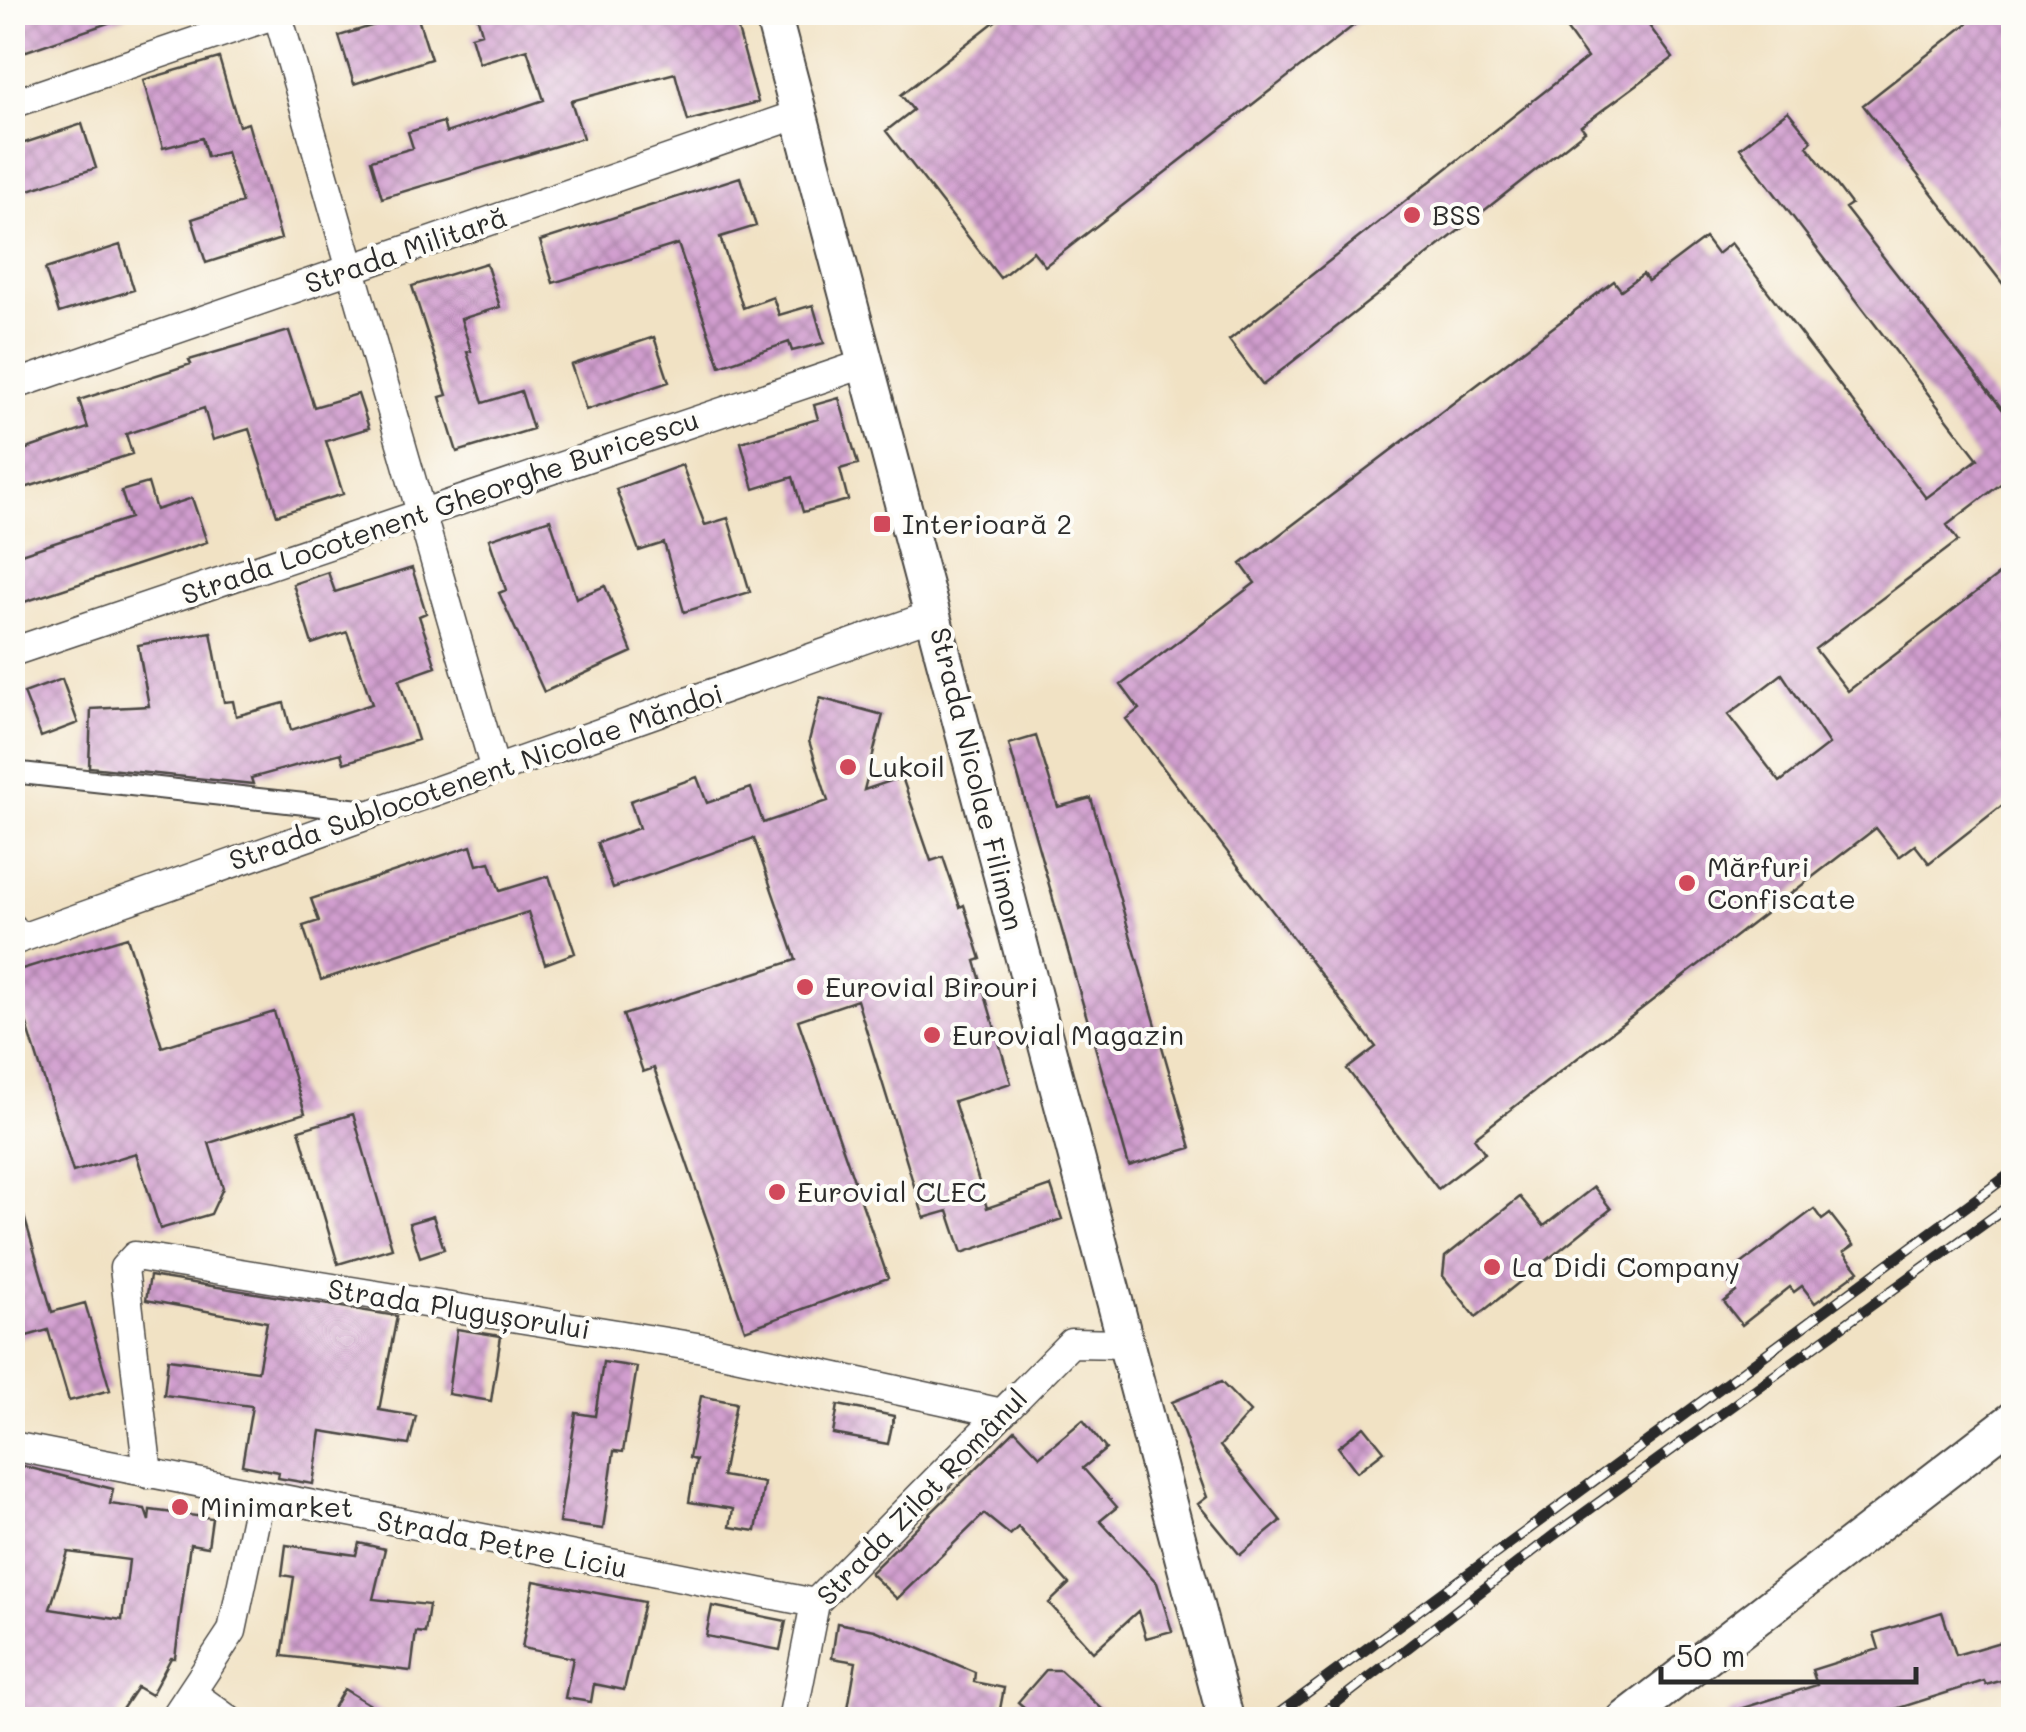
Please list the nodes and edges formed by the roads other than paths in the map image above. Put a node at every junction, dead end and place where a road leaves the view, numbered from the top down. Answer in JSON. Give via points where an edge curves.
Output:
{"nodes":[{"id":1,"x":772,"y":12,"type":"edge"},
{"id":2,"x":279,"y":13,"type":"edge"},
{"id":3,"x":12,"y":104,"type":"edge"},
{"id":4,"x":799,"y":114,"type":"junction"},
{"id":5,"x":350,"y":270,"type":"junction"},
{"id":6,"x":867,"y":363,"type":"junction"},
{"id":7,"x":12,"y":386,"type":"edge"},
{"id":8,"x":421,"y":514,"type":"junction"},
{"id":9,"x":935,"y":614,"type":"junction"},
{"id":10,"x":12,"y":652,"type":"edge"},
{"id":11,"x":495,"y":770,"type":"junction"},
{"id":12,"x":12,"y":772,"type":"edge"},
{"id":13,"x":376,"y":812,"type":"junction"},
{"id":14,"x":14,"y":933,"type":"edge"},
{"id":15,"x":1125,"y":1344,"type":"junction"},
{"id":16,"x":1002,"y":1413,"type":"junction"},
{"id":17,"x":2014,"y":1419,"type":"edge"},
{"id":18,"x":12,"y":1446,"type":"edge"},
{"id":19,"x":148,"y":1474,"type":"junction"},
{"id":20,"x":260,"y":1498,"type":"junction"},
{"id":21,"x":815,"y":1603,"type":"junction"},
{"id":22,"x":192,"y":1693,"type":"junction"},
{"id":23,"x":173,"y":1720,"type":"edge"},
{"id":24,"x":228,"y":1720,"type":"edge"},
{"id":25,"x":792,"y":1720,"type":"edge"},
{"id":26,"x":1226,"y":1720,"type":"edge"},
{"id":27,"x":1624,"y":1720,"type":"edge"}],
"edges":[{"from":1,"to":4,"type":"street","name":"Strada Nicolae Filimon"},
{"from":2,"to":3,"type":"street"},
{"from":2,"to":5,"type":"street"},
{"from":4,"to":5,"type":"street","name":"Strada Militară"},
{"from":4,"to":6,"type":"street","name":"Strada Nicolae Filimon"},
{"from":5,"to":7,"type":"street","name":"Strada Militară"},
{"from":5,"to":8,"type":"street"},
{"from":6,"to":8,"type":"street","name":"Strada Locotenent Gheorghe Buricescu"},
{"from":6,"to":9,"type":"street","name":"Strada Nicolae Filimon"},
{"from":8,"to":10,"type":"street","name":"Strada Locotenent Gheorghe Buricescu"},
{"from":8,"to":11,"type":"street"},
{"from":9,"to":11,"type":"street","name":"Strada Sublocotenent Nicolae Măndoi"},
{"from":9,"to":15,"type":"street","name":"Strada Nicolae Filimon"},
{"from":11,"to":13,"type":"street","name":"Strada Sublocotenent Nicolae Măndoi"},
{"from":12,"to":13,"type":"street"},
{"from":13,"to":14,"type":"street","name":"Strada Sublocotenent Nicolae Măndoi"},
{"from":15,"to":16,"type":"street","name":"Strada Zilot Românul","via":[[1071,1343]]},
{"from":15,"to":26,"type":"street","name":"Strada Nicolae Filimon"},
{"from":16,"to":19,"type":"street","name":"Strada Plugușorului","via":[[703,1348],[135,1256],[124,1268]]},
{"from":16,"to":21,"type":"street","name":"Strada Zilot Românul"},
{"from":17,"to":27,"type":"street"},
{"from":18,"to":19,"type":"street","name":"Strada Petre Liciu"},
{"from":19,"to":20,"type":"street","name":"Strada Petre Liciu"},
{"from":20,"to":21,"type":"street","name":"Strada Petre Liciu"},
{"from":20,"to":22,"type":"street","via":[[232,1630]]},
{"from":21,"to":25,"type":"street","name":"Strada Zilot Românul"},
{"from":22,"to":23,"type":"street"},
{"from":22,"to":24,"type":"street"}]}
